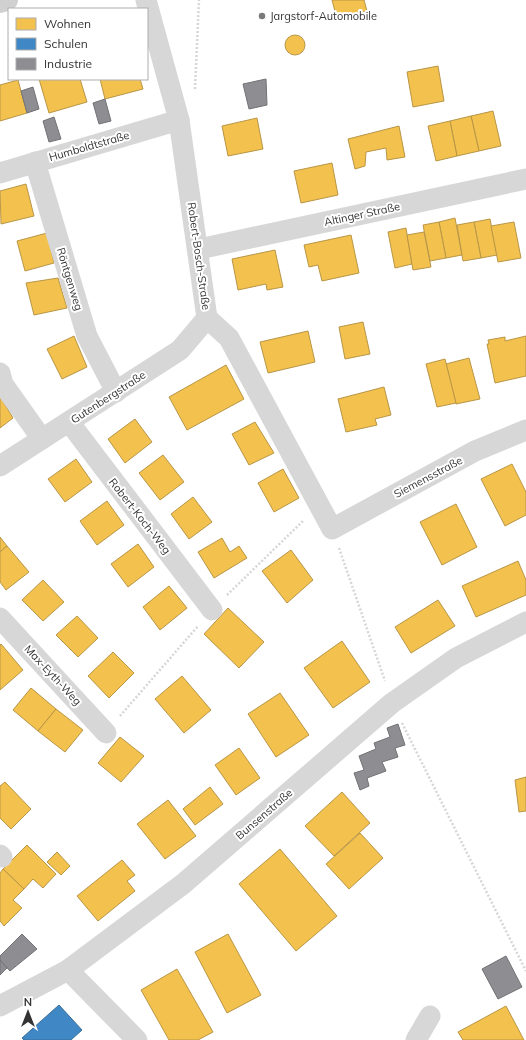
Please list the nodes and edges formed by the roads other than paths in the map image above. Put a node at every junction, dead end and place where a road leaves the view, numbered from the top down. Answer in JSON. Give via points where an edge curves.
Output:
{"nodes":[{"id":1,"x":7,"y":0,"type":"edge"},
{"id":2,"x":146,"y":0,"type":"edge"},
{"id":3,"x":0,"y":2,"type":"edge"},
{"id":4,"x":179,"y":120,"type":"junction"},
{"id":5,"x":35,"y":162,"type":"junction"},
{"id":6,"x":0,"y":173,"type":"edge"},
{"id":7,"x":526,"y":179,"type":"edge"},
{"id":8,"x":199,"y":249,"type":"junction"},
{"id":9,"x":207,"y":318,"type":"junction"},
{"id":10,"x":0,"y":373,"type":"edge"},
{"id":11,"x":116,"y":392,"type":"junction"},
{"id":12,"x":69,"y":422,"type":"junction"},
{"id":13,"x":526,"y":430,"type":"edge"},
{"id":14,"x":42,"y":439,"type":"junction"},
{"id":15,"x":0,"y":466,"type":"edge"},
{"id":16,"x":332,"y":529,"type":"joint"},
{"id":17,"x":212,"y":610,"type":"dead end"},
{"id":18,"x":0,"y":618,"type":"edge"},
{"id":19,"x":526,"y":622,"type":"edge"},
{"id":20,"x":106,"y":733,"type":"dead end"},
{"id":21,"x":68,"y":970,"type":"junction"},
{"id":22,"x":0,"y":1006,"type":"edge"},
{"id":23,"x":430,"y":1016,"type":"dead end"},
{"id":24,"x":137,"y":1040,"type":"edge"},
{"id":25,"x":416,"y":1040,"type":"edge"}],
"edges":[{"from":1,"to":3,"type":"main road"},
{"from":2,"to":4,"type":"street","name":"Robert-Bosch-Straße"},
{"from":4,"to":5,"type":"street","name":"Humboldtstraße"},
{"from":4,"to":8,"type":"street","name":"Robert-Bosch-Straße"},
{"from":5,"to":6,"type":"street","name":"Humboldtstraße"},
{"from":5,"to":11,"type":"street","name":"Röntgenweg","via":[[88,336]]},
{"from":7,"to":8,"type":"street","name":"Altinger Straße"},
{"from":8,"to":9,"type":"street","name":"Robert-Bosch-Straße"},
{"from":9,"to":11,"type":"street","name":"Gutenbergstraße","via":[[180,350]]},
{"from":9,"to":16,"type":"street","name":"Robert-Bosch-Straße","via":[[229,338]]},
{"from":10,"to":14,"type":"street","via":[[3,384]]},
{"from":11,"to":12,"type":"street","name":"Gutenbergstraße"},
{"from":12,"to":14,"type":"street","name":"Gutenbergstraße"},
{"from":12,"to":17,"type":"street","name":"Robert-Koch-Weg"},
{"from":13,"to":16,"type":"street","name":"Siemensstraße","via":[[475,451]]},
{"from":14,"to":15,"type":"street","name":"Gutenbergstraße"},
{"from":18,"to":20,"type":"street","name":"Max-Eyth-Weg"},
{"from":19,"to":21,"type":"street","name":"Bunsenstraße","via":[[456,658],[392,703],[183,884]]},
{"from":21,"to":22,"type":"street","name":"Bunsenstraße"},
{"from":21,"to":24,"type":"street"},
{"from":23,"to":25,"type":"street"}]}
